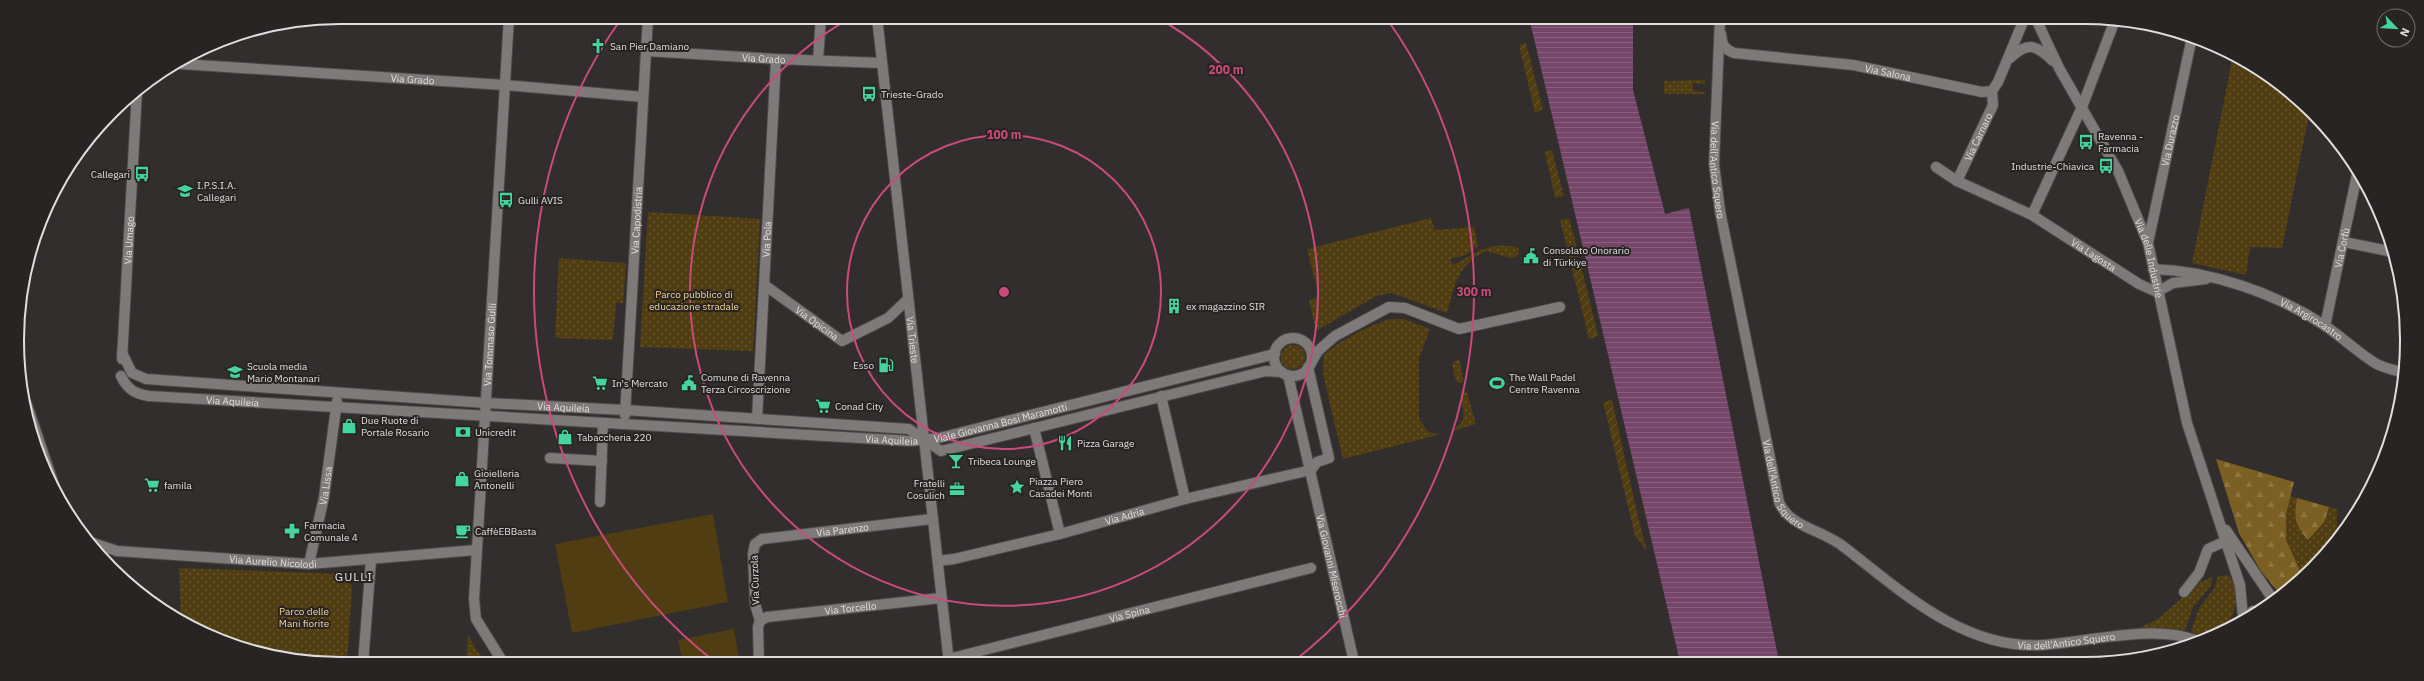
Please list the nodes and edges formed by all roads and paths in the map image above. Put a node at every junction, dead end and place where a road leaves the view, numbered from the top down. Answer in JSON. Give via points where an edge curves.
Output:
{"nodes":[{"id":1,"x":508,"y":24,"type":"edge"},
{"id":2,"x":648,"y":24,"type":"edge"},
{"id":3,"x":821,"y":24,"type":"edge"},
{"id":4,"x":878,"y":24,"type":"edge"},
{"id":5,"x":1720,"y":24,"type":"edge"},
{"id":6,"x":1720,"y":24,"type":"edge"},
{"id":7,"x":2022,"y":24,"type":"edge"},
{"id":8,"x":2038,"y":24,"type":"edge"},
{"id":9,"x":2113,"y":26,"type":"edge"},
{"id":10,"x":2191,"y":43,"type":"edge"},
{"id":11,"x":646,"y":51,"type":"junction"},
{"id":12,"x":776,"y":59,"type":"junction"},
{"id":13,"x":818,"y":60,"type":"junction"},
{"id":14,"x":2007,"y":60,"type":"junction"},
{"id":15,"x":882,"y":63,"type":"junction"},
{"id":16,"x":186,"y":64,"type":"edge"},
{"id":17,"x":2059,"y":68,"type":"junction"},
{"id":18,"x":504,"y":85,"type":"junction"},
{"id":19,"x":1992,"y":91,"type":"junction"},
{"id":20,"x":643,"y":97,"type":"junction"},
{"id":21,"x":137,"y":99,"type":"edge"},
{"id":22,"x":2082,"y":107,"type":"junction"},
{"id":23,"x":1936,"y":167,"type":"dead end"},
{"id":24,"x":2356,"y":179,"type":"edge"},
{"id":25,"x":1957,"y":181,"type":"junction"},
{"id":26,"x":2032,"y":215,"type":"junction"},
{"id":27,"x":2344,"y":242,"type":"junction"},
{"id":28,"x":2148,"y":243,"type":"junction"},
{"id":29,"x":2387,"y":251,"type":"edge"},
{"id":30,"x":2153,"y":269,"type":"junction"},
{"id":31,"x":2212,"y":278,"type":"junction"},
{"id":32,"x":766,"y":286,"type":"junction"},
{"id":33,"x":2157,"y":292,"type":"junction"},
{"id":34,"x":908,"y":299,"type":"junction"},
{"id":35,"x":1560,"y":307,"type":"dead end"},
{"id":36,"x":2325,"y":326,"type":"junction"},
{"id":37,"x":1335,"y":336,"type":"junction"},
{"id":38,"x":1304,"y":342,"type":"junction"},
{"id":39,"x":122,"y":353,"type":"junction"},
{"id":40,"x":1275,"y":354,"type":"junction"},
{"id":41,"x":1310,"y":365,"type":"junction"},
{"id":42,"x":2398,"y":371,"type":"edge"},
{"id":43,"x":1285,"y":373,"type":"junction"},
{"id":44,"x":121,"y":376,"type":"junction"},
{"id":45,"x":120,"y":389,"type":"dead end"},
{"id":46,"x":338,"y":394,"type":"junction"},
{"id":47,"x":1161,"y":396,"type":"junction"},
{"id":48,"x":486,"y":403,"type":"junction"},
{"id":49,"x":336,"y":408,"type":"junction"},
{"id":50,"x":626,"y":410,"type":"junction"},
{"id":51,"x":485,"y":417,"type":"junction"},
{"id":52,"x":757,"y":419,"type":"junction"},
{"id":53,"x":603,"y":423,"type":"junction"},
{"id":54,"x":624,"y":423,"type":"junction"},
{"id":55,"x":1034,"y":428,"type":"junction"},
{"id":56,"x":923,"y":440,"type":"junction"},
{"id":57,"x":550,"y":458,"type":"dead end"},
{"id":58,"x":602,"y":461,"type":"junction"},
{"id":59,"x":1311,"y":470,"type":"junction"},
{"id":60,"x":1185,"y":499,"type":"junction"},
{"id":61,"x":600,"y":502,"type":"dead end"},
{"id":62,"x":2218,"y":518,"type":"junction"},
{"id":63,"x":932,"y":519,"type":"junction"},
{"id":64,"x":1060,"y":534,"type":"junction"},
{"id":65,"x":2226,"y":541,"type":"junction"},
{"id":66,"x":755,"y":544,"type":"joint"},
{"id":67,"x":100,"y":545,"type":"edge"},
{"id":68,"x":2237,"y":546,"type":"junction"},
{"id":69,"x":476,"y":550,"type":"junction"},
{"id":70,"x":117,"y":551,"type":"junction"},
{"id":71,"x":109,"y":555,"type":"edge"},
{"id":72,"x":371,"y":560,"type":"junction"},
{"id":73,"x":938,"y":561,"type":"junction"},
{"id":74,"x":308,"y":564,"type":"junction"},
{"id":75,"x":1311,"y":568,"type":"dead end"},
{"id":76,"x":2184,"y":592,"type":"dead end"},
{"id":77,"x":2271,"y":596,"type":"edge"},
{"id":78,"x":941,"y":598,"type":"junction"},
{"id":79,"x":2241,"y":616,"type":"edge"},
{"id":80,"x":760,"y":621,"type":"junction"},
{"id":81,"x":2133,"y":628,"type":"dead end"},
{"id":82,"x":2114,"y":637,"type":"junction"},
{"id":83,"x":2190,"y":638,"type":"edge"},
{"id":84,"x":364,"y":657,"type":"edge"},
{"id":85,"x":500,"y":657,"type":"edge"},
{"id":86,"x":759,"y":657,"type":"edge"},
{"id":87,"x":948,"y":657,"type":"edge"},
{"id":88,"x":964,"y":657,"type":"edge"},
{"id":89,"x":1353,"y":657,"type":"edge"}],
"edges":[{"from":1,"to":18,"type":"street","name":"Via Tommaso Gulli"},
{"from":2,"to":11,"type":"street","name":"Via Capodistria"},
{"from":3,"to":13,"type":"street"},
{"from":4,"to":15,"type":"street","name":"Via Trieste"},
{"from":5,"to":19,"type":"street","name":"Via Salona","via":[[1722,43],[1726,50],[1734,52],[1853,65],[1982,92]]},
{"from":6,"to":82,"type":"street","name":"Via dell'Antico Squero","via":[[1714,164],[1720,211],[1783,512],[1799,525],[1832,537],[1926,609],[1962,629],[1998,640],[2040,645]]},
{"from":7,"to":14,"type":"street"},
{"from":8,"to":17,"type":"street","name":"Via delle Industrie"},
{"from":9,"to":22,"type":"street"},
{"from":10,"to":28,"type":"street","name":"Via Durazzo"},
{"from":11,"to":12,"type":"street","name":"Via Grado"},
{"from":11,"to":20,"type":"street","name":"Via Capodistria"},
{"from":12,"to":13,"type":"street","name":"Via Grado"},
{"from":12,"to":32,"type":"street","name":"Via Pola"},
{"from":13,"to":15,"type":"street","name":"Via Grado"},
{"from":14,"to":17,"type":"street","via":[[2022,47],[2032,47],[2045,53]]},
{"from":14,"to":19,"type":"street"},
{"from":15,"to":34,"type":"street","name":"Via Trieste"},
{"from":16,"to":18,"type":"street","name":"Via Grado"},
{"from":17,"to":22,"type":"street","name":"Via delle Industrie"},
{"from":18,"to":20,"type":"street","name":"Via Grado"},
{"from":18,"to":48,"type":"street","name":"Via Tommaso Gulli"},
{"from":19,"to":25,"type":"street","name":"Via Carnaro","via":[[1993,105]]},
{"from":20,"to":50,"type":"street","name":"Via Capodistria"},
{"from":21,"to":39,"type":"street","name":"Via Umago"},
{"from":22,"to":26,"type":"street"},
{"from":22,"to":28,"type":"street","name":"Via delle Industrie","via":[[2118,171]]},
{"from":23,"to":25,"type":"street","name":"Via Lagosta"},
{"from":24,"to":27,"type":"street","name":"Via Corfù"},
{"from":25,"to":26,"type":"street","name":"Via Lagosta"},
{"from":26,"to":33,"type":"street","name":"Via Lagosta","via":[[2139,284]]},
{"from":27,"to":29,"type":"street"},
{"from":27,"to":36,"type":"street","name":"Via Corfù"},
{"from":28,"to":30,"type":"street","name":"Via delle Industrie"},
{"from":30,"to":31,"type":"street","name":"Via Argirocastro","via":[[2188,272]]},
{"from":30,"to":33,"type":"street","name":"Via delle Industrie"},
{"from":31,"to":33,"type":"street","name":"Via Argirocastro","via":[[2176,282]]},
{"from":31,"to":36,"type":"street","name":"Via Argirocastro","via":[[2285,304]]},
{"from":32,"to":34,"type":"street","name":"Via Opicina","via":[[842,341],[888,318]]},
{"from":32,"to":52,"type":"street","name":"Via Pola"},
{"from":33,"to":62,"type":"street","name":"Via delle Industrie","via":[[2187,423]]},
{"from":34,"to":56,"type":"street","name":"Via Trieste"},
{"from":35,"to":37,"type":"street","via":[[1459,329],[1405,308],[1389,307]]},
{"from":36,"to":42,"type":"street","name":"Via Argirocastro","via":[[2376,364]]},
{"from":37,"to":38,"type":"street"},
{"from":37,"to":41,"type":"street","via":[[1318,351]]},
{"from":38,"to":40,"type":"street","via":[[1286,339]]},
{"from":38,"to":41,"type":"street","via":[[1311,351]]},
{"from":39,"to":44,"type":"street","name":"Via Umago"},
{"from":39,"to":46,"type":"street","name":"Via Aquileia","via":[[132,373],[146,379]]},
{"from":40,"to":43,"type":"street","via":[[1276,364]]},
{"from":40,"to":56,"type":"street","name":"Viale Giovanna Bosi Maramotti"},
{"from":41,"to":43,"type":"street","via":[[1299,374]]},
{"from":41,"to":59,"type":"street","via":[[1329,458],[1317,462]]},
{"from":43,"to":47,"type":"street","name":"Viale Giovanna Bosi Maramotti","via":[[1266,371]]},
{"from":43,"to":59,"type":"street","name":"Via Giovanni Miserocchi"},
{"from":44,"to":45,"type":"street","name":"Via Umago"},
{"from":44,"to":49,"type":"street","name":"Via Aquileia","via":[[129,389],[142,395]]},
{"from":46,"to":48,"type":"street","name":"Via Aquileia"},
{"from":46,"to":49,"type":"street","name":"Via Lissa"},
{"from":47,"to":55,"type":"street","name":"Viale Giovanna Bosi Maramotti"},
{"from":47,"to":60,"type":"street"},
{"from":48,"to":50,"type":"street","name":"Via Aquileia"},
{"from":48,"to":51,"type":"street","name":"Via Tommaso Gulli"},
{"from":49,"to":51,"type":"street","name":"Via Aquileia"},
{"from":49,"to":74,"type":"street","name":"Via Lissa","via":[[324,497]]},
{"from":50,"to":52,"type":"street","name":"Via Aquileia"},
{"from":50,"to":54,"type":"street","name":"Via Capodistria"},
{"from":51,"to":53,"type":"street","name":"Via Aquileia"},
{"from":51,"to":69,"type":"street","name":"Via Tommaso Gulli"},
{"from":52,"to":56,"type":"street","name":"Via Aquileia","via":[[909,428]]},
{"from":53,"to":54,"type":"street","name":"Via Aquileia"},
{"from":53,"to":58,"type":"street"},
{"from":54,"to":56,"type":"street","name":"Via Aquileia"},
{"from":55,"to":56,"type":"street","name":"Viale Giovanna Bosi Maramotti","via":[[941,451]]},
{"from":55,"to":64,"type":"street"},
{"from":56,"to":63,"type":"street","name":"Via Trieste"},
{"from":57,"to":58,"type":"street"},
{"from":58,"to":61,"type":"street"},
{"from":59,"to":60,"type":"street","name":"Via Adria"},
{"from":59,"to":89,"type":"street","name":"Via Giovanni Miserocchi"},
{"from":60,"to":64,"type":"street","name":"Via Adria"},
{"from":62,"to":65,"type":"street","name":"Via delle Industrie"},
{"from":62,"to":68,"type":"street","name":"Via delle Industrie"},
{"from":63,"to":66,"type":"street","name":"Via Parenzo","via":[[762,539]]},
{"from":63,"to":73,"type":"street","name":"Via Trieste"},
{"from":64,"to":73,"type":"street","name":"Via Adria"},
{"from":65,"to":68,"type":"street"},
{"from":65,"to":76,"type":"street","via":[[2208,549],[2199,573]]},
{"from":65,"to":79,"type":"street","name":"Via delle Industrie","via":[[2240,585]]},
{"from":66,"to":80,"type":"street","name":"Via Curzola","via":[[755,604]]},
{"from":67,"to":70,"type":"street","name":"Via Aurelio Nicolodi"},
{"from":68,"to":77,"type":"street","name":"Via delle Industrie"},
{"from":69,"to":72,"type":"street","name":"Via Aurelio Nicolodi","via":[[419,553]]},
{"from":69,"to":85,"type":"street","name":"Via Tommaso Gulli","via":[[476,619]]},
{"from":70,"to":71,"type":"street"},
{"from":70,"to":74,"type":"street","name":"Via Aurelio Nicolodi"},
{"from":72,"to":74,"type":"street","name":"Via Aurelio Nicolodi"},
{"from":72,"to":84,"type":"street"},
{"from":73,"to":78,"type":"street","name":"Via Trieste"},
{"from":75,"to":88,"type":"street","name":"Via Spina"},
{"from":78,"to":80,"type":"street","name":"Via Torcello","via":[[767,617]]},
{"from":78,"to":87,"type":"street","name":"Via Trieste"},
{"from":80,"to":86,"type":"street","name":"Via Curzola"},
{"from":81,"to":82,"type":"street"},
{"from":82,"to":83,"type":"street","name":"Via dell'Antico Squero","via":[[2146,634]]}]}
